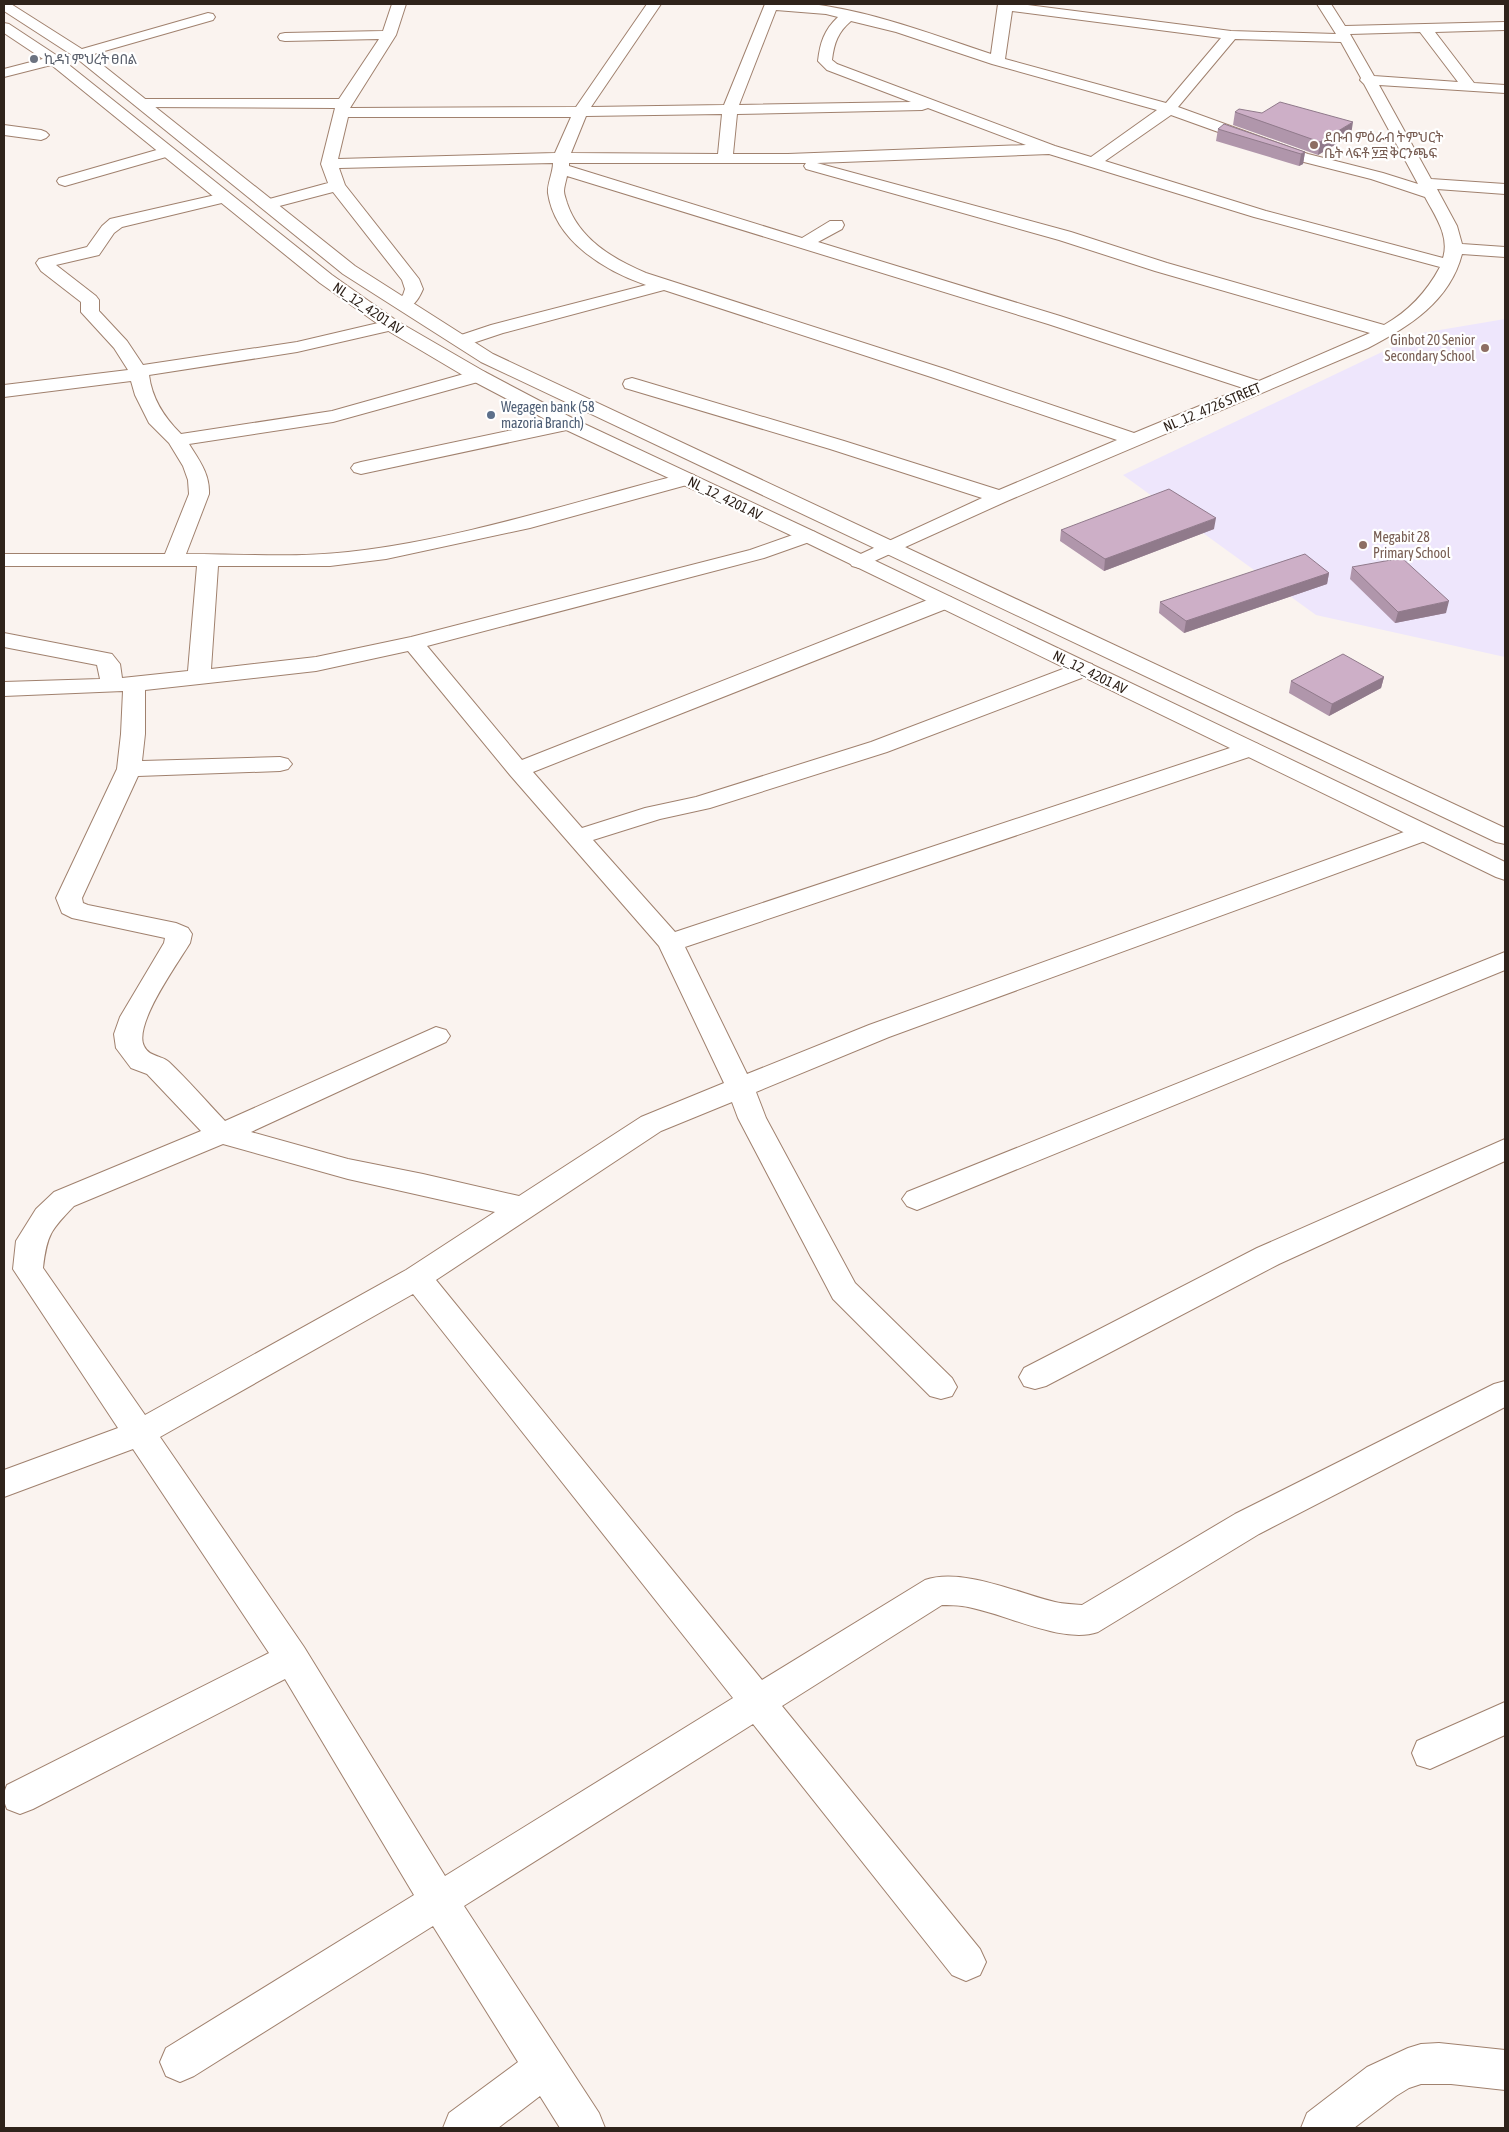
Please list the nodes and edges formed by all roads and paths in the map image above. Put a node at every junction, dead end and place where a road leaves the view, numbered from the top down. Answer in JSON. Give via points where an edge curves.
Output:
{"nodes":[{"id":1,"x":399,"y":4,"type":"edge"},
{"id":2,"x":654,"y":4,"type":"edge"},
{"id":3,"x":1324,"y":4,"type":"edge"},
{"id":4,"x":4,"y":5,"type":"edge"},
{"id":5,"x":771,"y":5,"type":"edge"},
{"id":6,"x":1005,"y":5,"type":"edge"},
{"id":7,"x":850,"y":15,"type":"junction"},
{"id":8,"x":208,"y":18,"type":"dead end"},
{"id":9,"x":4,"y":26,"type":"edge"},
{"id":10,"x":1505,"y":26,"type":"edge"},
{"id":11,"x":1426,"y":29,"type":"junction"},
{"id":12,"x":389,"y":34,"type":"junction"},
{"id":13,"x":1343,"y":34,"type":"junction"},
{"id":14,"x":1231,"y":35,"type":"junction"},
{"id":15,"x":285,"y":37,"type":"dead end"},
{"id":16,"x":80,"y":54,"type":"junction"},
{"id":17,"x":54,"y":60,"type":"junction"},
{"id":18,"x":997,"y":61,"type":"junction"},
{"id":19,"x":4,"y":73,"type":"edge"},
{"id":20,"x":1367,"y":80,"type":"junction"},
{"id":21,"x":1470,"y":87,"type":"junction"},
{"id":22,"x":1505,"y":89,"type":"edge"},
{"id":23,"x":142,"y":103,"type":"junction"},
{"id":24,"x":936,"y":106,"type":"junction"},
{"id":25,"x":342,"y":109,"type":"junction"},
{"id":26,"x":730,"y":109,"type":"junction"},
{"id":27,"x":1169,"y":109,"type":"junction"},
{"id":28,"x":580,"y":112,"type":"junction"},
{"id":29,"x":4,"y":130,"type":"edge"},
{"id":30,"x":40,"y":135,"type":"dead end"},
{"id":31,"x":1050,"y":149,"type":"junction"},
{"id":32,"x":167,"y":152,"type":"junction"},
{"id":33,"x":724,"y":159,"type":"junction"},
{"id":34,"x":788,"y":159,"type":"junction"},
{"id":35,"x":1094,"y":162,"type":"junction"},
{"id":36,"x":329,"y":164,"type":"junction"},
{"id":37,"x":561,"y":164,"type":"junction"},
{"id":38,"x":64,"y":181,"type":"dead end"},
{"id":39,"x":337,"y":186,"type":"junction"},
{"id":40,"x":1428,"y":188,"type":"junction"},
{"id":41,"x":1505,"y":189,"type":"edge"},
{"id":42,"x":224,"y":198,"type":"junction"},
{"id":43,"x":268,"y":204,"type":"junction"},
{"id":44,"x":836,"y":225,"type":"dead end"},
{"id":45,"x":805,"y":243,"type":"junction"},
{"id":46,"x":1505,"y":252,"type":"edge"},
{"id":47,"x":1452,"y":257,"type":"junction"},
{"id":48,"x":665,"y":285,"type":"junction"},
{"id":49,"x":403,"y":304,"type":"junction"},
{"id":50,"x":391,"y":325,"type":"junction"},
{"id":51,"x":1387,"y":332,"type":"junction"},
{"id":52,"x":461,"y":341,"type":"junction"},
{"id":53,"x":139,"y":372,"type":"junction"},
{"id":54,"x":478,"y":376,"type":"junction"},
{"id":55,"x":632,"y":384,"type":"dead end"},
{"id":56,"x":1259,"y":387,"type":"junction"},
{"id":57,"x":4,"y":391,"type":"edge"},
{"id":58,"x":570,"y":424,"type":"junction"},
{"id":59,"x":177,"y":440,"type":"junction"},
{"id":60,"x":1135,"y":440,"type":"junction"},
{"id":61,"x":360,"y":468,"type":"dead end"},
{"id":62,"x":687,"y":480,"type":"junction"},
{"id":63,"x":1000,"y":497,"type":"junction"},
{"id":64,"x":808,"y":536,"type":"junction"},
{"id":65,"x":888,"y":547,"type":"junction"},
{"id":66,"x":4,"y":560,"type":"edge"},
{"id":67,"x":173,"y":560,"type":"junction"},
{"id":68,"x":208,"y":561,"type":"junction"},
{"id":69,"x":858,"y":562,"type":"junction"},
{"id":70,"x":943,"y":602,"type":"junction"},
{"id":71,"x":4,"y":640,"type":"edge"},
{"id":72,"x":413,"y":643,"type":"junction"},
{"id":73,"x":1084,"y":670,"type":"junction"},
{"id":74,"x":199,"y":676,"type":"junction"},
{"id":75,"x":123,"y":684,"type":"junction"},
{"id":76,"x":4,"y":689,"type":"edge"},
{"id":77,"x":1250,"y":749,"type":"junction"},
{"id":78,"x":280,"y":764,"type":"dead end"},
{"id":79,"x":129,"y":769,"type":"junction"},
{"id":80,"x":518,"y":770,"type":"junction"},
{"id":81,"x":1424,"y":833,"type":"junction"},
{"id":82,"x":577,"y":837,"type":"junction"},
{"id":83,"x":1505,"y":837,"type":"edge"},
{"id":84,"x":1505,"y":872,"type":"edge"},
{"id":85,"x":670,"y":943,"type":"junction"},
{"id":86,"x":1505,"y":960,"type":"edge"},
{"id":87,"x":436,"y":1036,"type":"dead end"},
{"id":88,"x":740,"y":1087,"type":"junction"},
{"id":89,"x":221,"y":1134,"type":"junction"},
{"id":90,"x":1505,"y":1149,"type":"edge"},
{"id":91,"x":917,"y":1198,"type":"dead end"},
{"id":92,"x":523,"y":1208,"type":"junction"},
{"id":93,"x":417,"y":1278,"type":"junction"},
{"id":94,"x":1035,"y":1377,"type":"dead end"},
{"id":95,"x":941,"y":1387,"type":"dead end"},
{"id":96,"x":1505,"y":1393,"type":"edge"},
{"id":97,"x":140,"y":1433,"type":"junction"},
{"id":98,"x":4,"y":1484,"type":"edge"},
{"id":99,"x":292,"y":1658,"type":"junction"},
{"id":100,"x":757,"y":1703,"type":"junction"},
{"id":101,"x":1505,"y":1718,"type":"edge"},
{"id":102,"x":1430,"y":1753,"type":"dead end"},
{"id":103,"x":20,"y":1798,"type":"dead end"},
{"id":104,"x":438,"y":1900,"type":"junction"},
{"id":105,"x":966,"y":1962,"type":"dead end"},
{"id":106,"x":180,"y":2062,"type":"dead end"},
{"id":107,"x":545,"y":2067,"type":"junction"},
{"id":108,"x":1505,"y":2070,"type":"edge"},
{"id":109,"x":464,"y":2128,"type":"edge"},
{"id":110,"x":584,"y":2128,"type":"edge"},
{"id":111,"x":1322,"y":2128,"type":"edge"}],
"edges":[{"from":1,"to":12,"type":"street"},
{"from":2,"to":28,"type":"street"},
{"from":3,"to":13,"type":"street"},
{"from":4,"to":16,"type":"street","name":"NL_12_4201 AV"},
{"from":5,"to":7,"type":"street"},
{"from":5,"to":26,"type":"street"},
{"from":6,"to":14,"type":"street"},
{"from":6,"to":18,"type":"street"},
{"from":7,"to":18,"type":"street","via":[[901,28]]},
{"from":7,"to":24,"type":"street","via":[[829,35],[826,64]]},
{"from":8,"to":16,"type":"street"},
{"from":9,"to":17,"type":"street","name":"NL_12_4201 AV"},
{"from":10,"to":11,"type":"street"},
{"from":11,"to":13,"type":"street"},
{"from":11,"to":21,"type":"street"},
{"from":12,"to":15,"type":"street"},
{"from":12,"to":25,"type":"street"},
{"from":13,"to":14,"type":"street"},
{"from":13,"to":20,"type":"street"},
{"from":14,"to":27,"type":"street"},
{"from":16,"to":23,"type":"street","name":"NL_12_4201 AV"},
{"from":17,"to":19,"type":"street"},
{"from":17,"to":32,"type":"street","name":"NL_12_4201 AV"},
{"from":18,"to":27,"type":"street"},
{"from":20,"to":21,"type":"street"},
{"from":20,"to":40,"type":"street"},
{"from":21,"to":22,"type":"street"},
{"from":23,"to":25,"type":"street"},
{"from":23,"to":43,"type":"street","name":"NL_12_4201 AV"},
{"from":24,"to":26,"type":"street"},
{"from":24,"to":31,"type":"street"},
{"from":25,"to":28,"type":"street"},
{"from":25,"to":36,"type":"street"},
{"from":26,"to":28,"type":"street"},
{"from":26,"to":33,"type":"street"},
{"from":27,"to":35,"type":"street"},
{"from":27,"to":40,"type":"street","via":[[1268,146],[1334,166]]},
{"from":28,"to":37,"type":"street"},
{"from":29,"to":30,"type":"street"},
{"from":31,"to":34,"type":"street"},
{"from":31,"to":35,"type":"street"},
{"from":32,"to":38,"type":"street"},
{"from":32,"to":42,"type":"street","name":"NL_12_4201 AV"},
{"from":33,"to":34,"type":"street"},
{"from":33,"to":37,"type":"street"},
{"from":34,"to":51,"type":"street","via":[[1065,236],[1161,268]]},
{"from":35,"to":47,"type":"street","via":[[1270,217]]},
{"from":36,"to":37,"type":"street"},
{"from":36,"to":39,"type":"street"},
{"from":37,"to":45,"type":"street"},
{"from":37,"to":48,"type":"street","via":[[556,192],[573,231],[594,251],[617,266],[640,278]]},
{"from":39,"to":43,"type":"street"},
{"from":39,"to":49,"type":"street","via":[[410,279],[414,289]]},
{"from":40,"to":41,"type":"street"},
{"from":40,"to":47,"type":"street","via":[[1449,226]]},
{"from":42,"to":50,"type":"street","name":"NL_12_4201 AV","via":[[326,279]]},
{"from":42,"to":53,"type":"street","via":[[116,223],[107,228],[93,251],[45,263],[90,300],[90,312],[121,345]]},
{"from":43,"to":49,"type":"street","name":"NL_12_4201 AV","via":[[350,270]]},
{"from":44,"to":45,"type":"street"},
{"from":45,"to":56,"type":"street"},
{"from":46,"to":47,"type":"street"},
{"from":47,"to":51,"type":"street","name":"NL_12_4726 STREET","via":[[1437,289],[1420,310]]},
{"from":48,"to":52,"type":"street"},
{"from":48,"to":60,"type":"street"},
{"from":49,"to":52,"type":"street","name":"NL_12_4201 AV"},
{"from":50,"to":53,"type":"street","via":[[297,347]]},
{"from":50,"to":54,"type":"street","name":"NL_12_4201 AV"},
{"from":51,"to":56,"type":"street","name":"NL_12_4726 STREET"},
{"from":52,"to":65,"type":"street","name":"NL_12_4201 AV","via":[[554,390]]},
{"from":53,"to":57,"type":"street"},
{"from":53,"to":59,"type":"street","via":[[144,395],[159,423]]},
{"from":54,"to":58,"type":"street","name":"NL_12_4201 AV"},
{"from":54,"to":59,"type":"street","via":[[332,416]]},
{"from":55,"to":63,"type":"street"},
{"from":56,"to":60,"type":"street","name":"NL_12_4726 STREET"},
{"from":58,"to":61,"type":"street"},
{"from":58,"to":62,"type":"street","name":"NL_12_4201 AV"},
{"from":59,"to":67,"type":"street","via":[[201,485]]},
{"from":60,"to":63,"type":"street","name":"NL_12_4726 STREET"},
{"from":62,"to":64,"type":"street","name":"NL_12_4201 AV"},
{"from":62,"to":68,"type":"street","via":[[580,510],[396,552],[330,560]]},
{"from":63,"to":65,"type":"street","name":"NL_12_4726 STREET"},
{"from":64,"to":69,"type":"street","name":"NL_12_4201 AV"},
{"from":64,"to":72,"type":"street","via":[[757,554]]},
{"from":65,"to":69,"type":"street","name":"NL_12_4726 STREET"},
{"from":65,"to":83,"type":"street","name":"NL_12_4201 AV"},
{"from":66,"to":67,"type":"street"},
{"from":67,"to":68,"type":"street"},
{"from":68,"to":74,"type":"street"},
{"from":69,"to":70,"type":"street","name":"NL_12_4201 AV"},
{"from":70,"to":73,"type":"street","name":"NL_12_4201 AV"},
{"from":70,"to":80,"type":"street"},
{"from":71,"to":75,"type":"street","via":[[104,659]]},
{"from":72,"to":74,"type":"street","via":[[316,664]]},
{"from":72,"to":80,"type":"street"},
{"from":73,"to":77,"type":"street","name":"NL_12_4201 AV"},
{"from":73,"to":82,"type":"street","via":[[879,747],[701,803],[654,813]]},
{"from":74,"to":75,"type":"street"},
{"from":75,"to":76,"type":"street"},
{"from":75,"to":79,"type":"street","via":[[133,734]]},
{"from":77,"to":81,"type":"street","name":"NL_12_4201 AV"},
{"from":77,"to":85,"type":"street"},
{"from":78,"to":79,"type":"street"},
{"from":79,"to":89,"type":"street","via":[[69,898],[71,907],[179,934],[177,943],[133,1017],[128,1034],[130,1048],[141,1061],[157,1067]]},
{"from":80,"to":82,"type":"street"},
{"from":81,"to":84,"type":"street","name":"NL_12_4201 AV"},
{"from":81,"to":88,"type":"street","via":[[879,1031]]},
{"from":82,"to":85,"type":"street"},
{"from":85,"to":88,"type":"street"},
{"from":86,"to":91,"type":"street"},
{"from":87,"to":89,"type":"street"},
{"from":88,"to":92,"type":"street","via":[[651,1124]]},
{"from":88,"to":95,"type":"street","via":[[752,1118],[844,1291]]},
{"from":89,"to":92,"type":"street","via":[[348,1169]]},
{"from":89,"to":97,"type":"street","via":[[64,1198],[46,1217],[31,1241],[28,1269]]},
{"from":90,"to":94,"type":"street","via":[[1268,1256]]},
{"from":92,"to":93,"type":"street"},
{"from":93,"to":97,"type":"street"},
{"from":93,"to":100,"type":"street"},
{"from":96,"to":100,"type":"street","via":[[1247,1524],[1086,1620],[1057,1617],[962,1591],[938,1590]]},
{"from":97,"to":98,"type":"street"},
{"from":97,"to":99,"type":"street"},
{"from":99,"to":103,"type":"street"},
{"from":99,"to":104,"type":"street"},
{"from":100,"to":104,"type":"street"},
{"from":100,"to":105,"type":"street"},
{"from":101,"to":102,"type":"street"},
{"from":104,"to":106,"type":"street"},
{"from":104,"to":107,"type":"street"},
{"from":107,"to":109,"type":"street"},
{"from":107,"to":110,"type":"street"},
{"from":108,"to":111,"type":"street","via":[[1457,2064],[1422,2064],[1392,2074]]}]}
